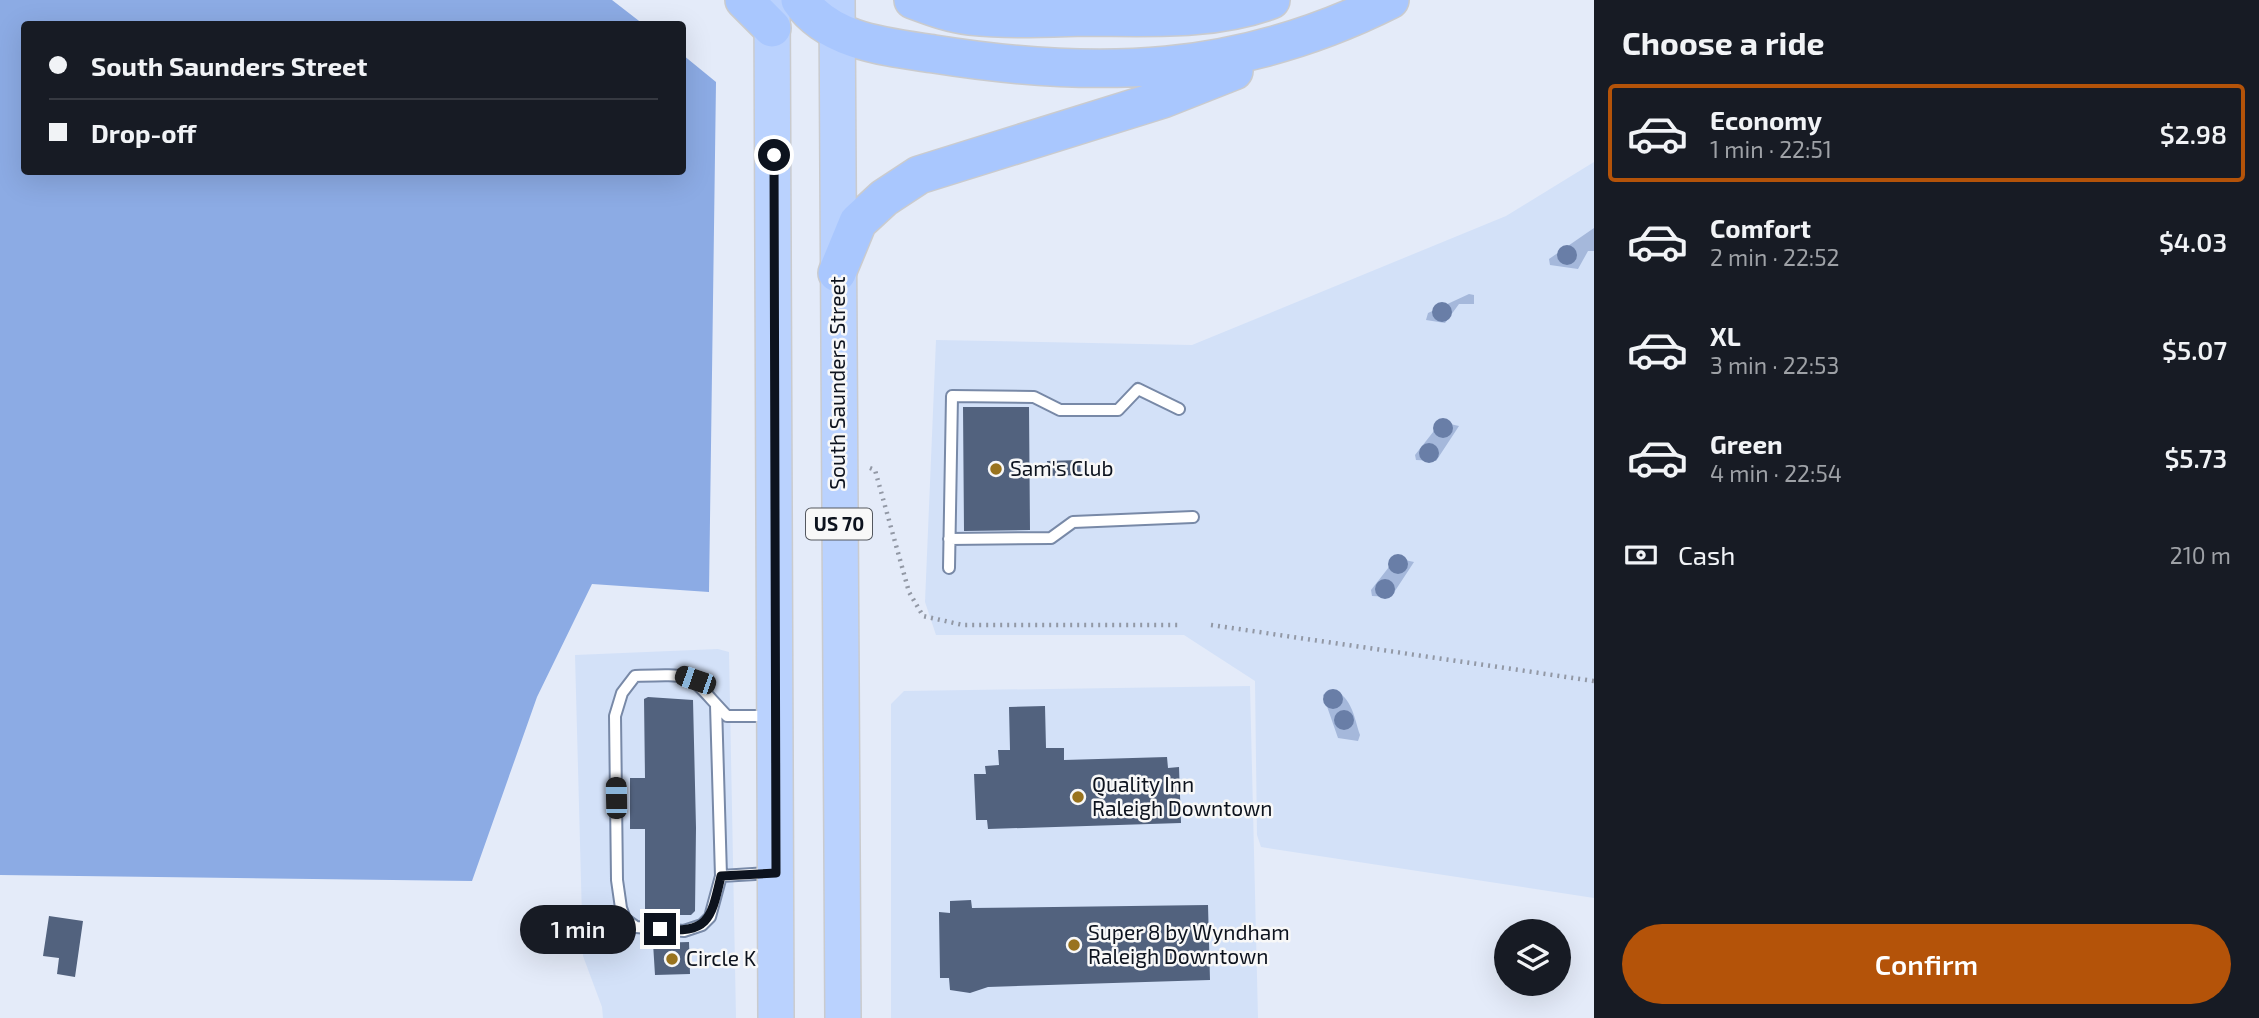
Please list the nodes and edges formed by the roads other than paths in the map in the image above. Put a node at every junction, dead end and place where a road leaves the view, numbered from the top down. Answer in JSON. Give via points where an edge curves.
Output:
{"nodes":[{"id":1,"x":744,"y":0,"type":"edge"},
{"id":2,"x":800,"y":0,"type":"edge"},
{"id":3,"x":913,"y":0,"type":"edge"},
{"id":4,"x":1270,"y":0,"type":"edge"},
{"id":5,"x":1390,"y":0,"type":"edge"},
{"id":6,"x":772,"y":14,"type":"edge"},
{"id":7,"x":837,"y":15,"type":"edge"},
{"id":8,"x":1314,"y":34,"type":"junction"},
{"id":9,"x":837,"y":273,"type":"junction"},
{"id":10,"x":1178,"y":409,"type":"dead end"},
{"id":11,"x":1193,"y":517,"type":"dead end"},
{"id":12,"x":949,"y":539,"type":"junction"},
{"id":13,"x":949,"y":568,"type":"dead end"},
{"id":14,"x":716,"y":705,"type":"junction"},
{"id":15,"x":776,"y":715,"type":"junction"},
{"id":16,"x":776,"y":873,"type":"junction"},
{"id":17,"x":721,"y":876,"type":"junction"},
{"id":18,"x":776,"y":1018,"type":"edge"},
{"id":19,"x":843,"y":1018,"type":"edge"}],
"edges":[{"from":1,"to":6,"type":"highway"},
{"from":2,"to":7,"type":"highway","via":[[821,21]]},
{"from":3,"to":4,"type":"highway","via":[[969,16],[1064,18],[1213,13]]},
{"from":5,"to":8,"type":"highway"},
{"from":6,"to":15,"type":"highway","number":"US 70"},
{"from":7,"to":8,"type":"highway","via":[[864,42],[993,64],[1093,71],[1193,63]]},
{"from":7,"to":9,"type":"highway","name":"South Saunders Street","number":"US 70"},
{"from":8,"to":9,"type":"highway","via":[[1163,99],[919,175],[858,222]]},
{"from":9,"to":19,"type":"highway","name":"South Saunders Street","number":"US 70"},
{"from":10,"to":12,"type":"lane","via":[[1138,389],[1118,410],[1060,410],[1034,397],[952,396]]},
{"from":11,"to":12,"type":"lane","via":[[1073,522],[1051,538]]},
{"from":12,"to":13,"type":"lane"},
{"from":14,"to":15,"type":"lane","via":[[727,716]]},
{"from":14,"to":17,"type":"lane"},
{"from":14,"to":17,"type":"lane","via":[[704,687],[679,674],[635,676],[622,693],[615,716],[617,880],[625,919],[636,927],[684,932],[702,925],[710,917]]},
{"from":15,"to":16,"type":"highway","number":"US 70"},
{"from":16,"to":17,"type":"lane"},
{"from":16,"to":18,"type":"highway","number":"US 70"}]}
